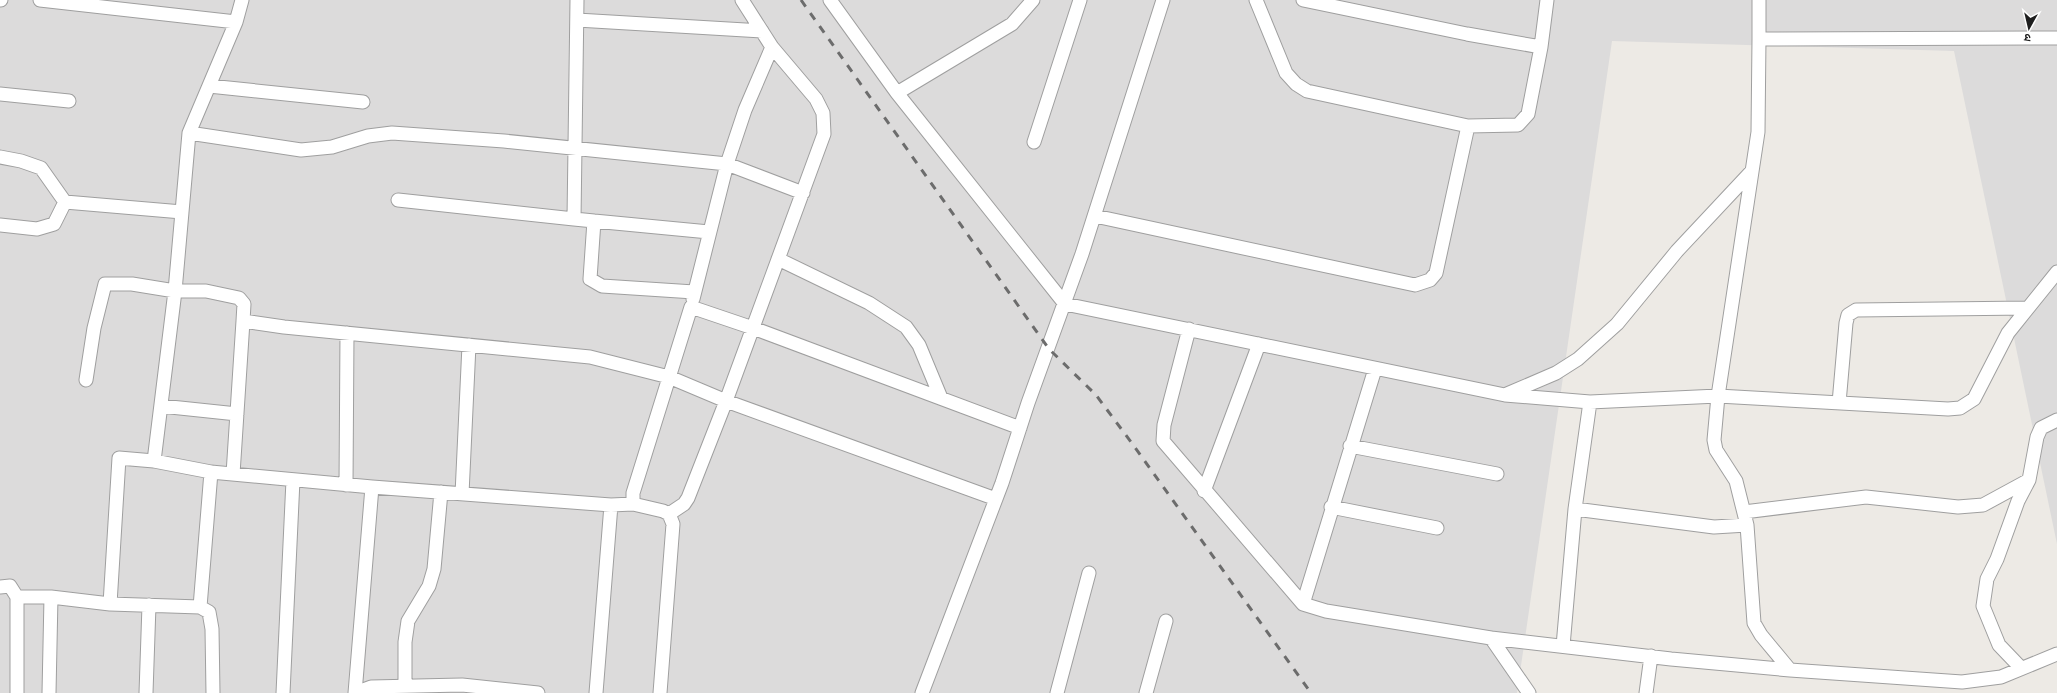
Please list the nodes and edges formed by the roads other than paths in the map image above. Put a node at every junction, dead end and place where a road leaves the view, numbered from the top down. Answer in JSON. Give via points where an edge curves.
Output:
{"nodes":[{"id":1,"x":40,"y":0,"type":"edge"},
{"id":2,"x":242,"y":0,"type":"edge"},
{"id":3,"x":577,"y":0,"type":"edge"},
{"id":4,"x":742,"y":0,"type":"edge"},
{"id":5,"x":830,"y":0,"type":"edge"},
{"id":6,"x":1033,"y":0,"type":"edge"},
{"id":7,"x":1080,"y":0,"type":"edge"},
{"id":8,"x":1162,"y":0,"type":"edge"},
{"id":9,"x":1256,"y":0,"type":"edge"},
{"id":10,"x":1302,"y":0,"type":"edge"},
{"id":11,"x":1548,"y":0,"type":"edge"},
{"id":12,"x":1759,"y":0,"type":"edge"},
{"id":13,"x":577,"y":20,"type":"junction"},
{"id":14,"x":236,"y":22,"type":"junction"},
{"id":15,"x":762,"y":32,"type":"junction"},
{"id":16,"x":2057,"y":38,"type":"edge"},
{"id":17,"x":1759,"y":39,"type":"junction"},
{"id":18,"x":772,"y":47,"type":"junction"},
{"id":19,"x":1541,"y":47,"type":"junction"},
{"id":20,"x":209,"y":86,"type":"junction"},
{"id":21,"x":897,"y":93,"type":"junction"},
{"id":22,"x":0,"y":94,"type":"edge"},
{"id":23,"x":69,"y":101,"type":"dead end"},
{"id":24,"x":362,"y":102,"type":"dead end"},
{"id":25,"x":1468,"y":126,"type":"junction"},
{"id":26,"x":189,"y":133,"type":"junction"},
{"id":27,"x":1034,"y":142,"type":"dead end"},
{"id":28,"x":575,"y":149,"type":"junction"},
{"id":29,"x":0,"y":157,"type":"edge"},
{"id":30,"x":727,"y":164,"type":"junction"},
{"id":31,"x":1750,"y":172,"type":"junction"},
{"id":32,"x":802,"y":193,"type":"junction"},
{"id":33,"x":398,"y":200,"type":"dead end"},
{"id":34,"x":65,"y":202,"type":"junction"},
{"id":35,"x":182,"y":212,"type":"junction"},
{"id":36,"x":1095,"y":216,"type":"junction"},
{"id":37,"x":574,"y":219,"type":"junction"},
{"id":38,"x":594,"y":221,"type":"junction"},
{"id":39,"x":0,"y":225,"type":"edge"},
{"id":40,"x":709,"y":232,"type":"junction"},
{"id":41,"x":778,"y":259,"type":"junction"},
{"id":42,"x":2057,"y":272,"type":"edge"},
{"id":43,"x":175,"y":291,"type":"junction"},
{"id":44,"x":694,"y":292,"type":"junction"},
{"id":45,"x":1065,"y":304,"type":"junction"},
{"id":46,"x":691,"y":307,"type":"junction"},
{"id":47,"x":2027,"y":308,"type":"junction"},
{"id":48,"x":243,"y":321,"type":"junction"},
{"id":49,"x":753,"y":328,"type":"junction"},
{"id":50,"x":1189,"y":329,"type":"junction"},
{"id":51,"x":347,"y":333,"type":"junction"},
{"id":52,"x":1259,"y":344,"type":"junction"},
{"id":53,"x":469,"y":345,"type":"junction"},
{"id":54,"x":1375,"y":368,"type":"junction"},
{"id":55,"x":669,"y":377,"type":"junction"},
{"id":56,"x":86,"y":380,"type":"dead end"},
{"id":57,"x":1505,"y":395,"type":"junction"},
{"id":58,"x":1718,"y":396,"type":"junction"},
{"id":59,"x":941,"y":398,"type":"junction"},
{"id":60,"x":726,"y":401,"type":"junction"},
{"id":61,"x":1590,"y":402,"type":"junction"},
{"id":62,"x":1839,"y":402,"type":"junction"},
{"id":63,"x":161,"y":406,"type":"junction"},
{"id":64,"x":237,"y":414,"type":"junction"},
{"id":65,"x":2057,"y":420,"type":"edge"},
{"id":66,"x":1020,"y":428,"type":"junction"},
{"id":67,"x":1350,"y":446,"type":"junction"},
{"id":68,"x":154,"y":461,"type":"junction"},
{"id":69,"x":211,"y":472,"type":"junction"},
{"id":70,"x":233,"y":474,"type":"junction"},
{"id":71,"x":1497,"y":474,"type":"dead end"},
{"id":72,"x":293,"y":480,"type":"junction"},
{"id":73,"x":2029,"y":480,"type":"junction"},
{"id":74,"x":346,"y":485,"type":"junction"},
{"id":75,"x":372,"y":487,"type":"junction"},
{"id":76,"x":1204,"y":491,"type":"junction"},
{"id":77,"x":441,"y":492,"type":"junction"},
{"id":78,"x":462,"y":494,"type":"junction"},
{"id":79,"x":996,"y":499,"type":"junction"},
{"id":80,"x":633,"y":504,"type":"junction"},
{"id":81,"x":611,"y":505,"type":"junction"},
{"id":82,"x":1331,"y":507,"type":"junction"},
{"id":83,"x":1575,"y":509,"type":"junction"},
{"id":84,"x":1744,"y":512,"type":"junction"},
{"id":85,"x":669,"y":514,"type":"junction"},
{"id":86,"x":1747,"y":525,"type":"junction"},
{"id":87,"x":1437,"y":528,"type":"dead end"},
{"id":88,"x":1089,"y":573,"type":"dead end"},
{"id":89,"x":0,"y":587,"type":"edge"},
{"id":90,"x":17,"y":597,"type":"junction"},
{"id":91,"x":51,"y":597,"type":"junction"},
{"id":92,"x":110,"y":604,"type":"junction"},
{"id":93,"x":1303,"y":604,"type":"junction"},
{"id":94,"x":149,"y":605,"type":"junction"},
{"id":95,"x":200,"y":607,"type":"junction"},
{"id":96,"x":1166,"y":621,"type":"dead end"},
{"id":97,"x":1491,"y":638,"type":"junction"},
{"id":98,"x":1563,"y":646,"type":"junction"},
{"id":99,"x":2057,"y":654,"type":"edge"},
{"id":100,"x":1651,"y":656,"type":"junction"},
{"id":101,"x":2021,"y":668,"type":"junction"},
{"id":102,"x":1790,"y":670,"type":"junction"},
{"id":103,"x":405,"y":686,"type":"junction"},
{"id":104,"x":429,"y":689,"type":"edge"},
{"id":105,"x":16,"y":693,"type":"edge"},
{"id":106,"x":49,"y":693,"type":"edge"},
{"id":107,"x":146,"y":693,"type":"edge"},
{"id":108,"x":214,"y":693,"type":"edge"},
{"id":109,"x":283,"y":693,"type":"edge"},
{"id":110,"x":355,"y":693,"type":"edge"},
{"id":111,"x":538,"y":693,"type":"edge"},
{"id":112,"x":596,"y":693,"type":"edge"},
{"id":113,"x":660,"y":693,"type":"edge"},
{"id":114,"x":922,"y":693,"type":"edge"},
{"id":115,"x":1057,"y":693,"type":"edge"},
{"id":116,"x":1146,"y":693,"type":"edge"},
{"id":117,"x":1529,"y":693,"type":"edge"},
{"id":118,"x":1646,"y":693,"type":"edge"}],
"edges":[{"from":1,"to":14,"type":"street"},
{"from":2,"to":14,"type":"street"},
{"from":3,"to":13,"type":"street"},
{"from":4,"to":15,"type":"street"},
{"from":5,"to":21,"type":"street"},
{"from":6,"to":21,"type":"street","via":[[1012,24]]},
{"from":7,"to":27,"type":"street"},
{"from":8,"to":36,"type":"street"},
{"from":9,"to":25,"type":"street","via":[[1286,73],[1307,91]]},
{"from":10,"to":19,"type":"street"},
{"from":11,"to":19,"type":"street"},
{"from":12,"to":17,"type":"street"},
{"from":13,"to":15,"type":"street"},
{"from":13,"to":28,"type":"street"},
{"from":14,"to":20,"type":"street"},
{"from":15,"to":18,"type":"street"},
{"from":16,"to":17,"type":"street"},
{"from":17,"to":31,"type":"street","via":[[1758,132]]},
{"from":18,"to":30,"type":"street","via":[[745,110]]},
{"from":18,"to":32,"type":"street","via":[[816,99],[823,113],[824,134]]},
{"from":19,"to":25,"type":"street","via":[[1528,114],[1522,122],[1518,126]]},
{"from":20,"to":24,"type":"street"},
{"from":20,"to":26,"type":"street"},
{"from":21,"to":45,"type":"street"},
{"from":22,"to":23,"type":"street"},
{"from":25,"to":36,"type":"street","via":[[1436,273],[1430,280],[1415,285]]},
{"from":26,"to":28,"type":"street","via":[[301,150],[332,147],[392,132]]},
{"from":26,"to":35,"type":"street"},
{"from":28,"to":30,"type":"street"},
{"from":28,"to":37,"type":"street"},
{"from":29,"to":34,"type":"street","via":[[41,168]]},
{"from":30,"to":32,"type":"street"},
{"from":30,"to":40,"type":"street"},
{"from":31,"to":57,"type":"street","via":[[1677,251],[1617,324],[1578,359],[1556,373]]},
{"from":31,"to":58,"type":"street"},
{"from":32,"to":41,"type":"street"},
{"from":33,"to":37,"type":"street"},
{"from":34,"to":35,"type":"street"},
{"from":34,"to":39,"type":"street","via":[[54,224],[42,228]]},
{"from":35,"to":43,"type":"street"},
{"from":36,"to":45,"type":"street"},
{"from":37,"to":38,"type":"street"},
{"from":38,"to":40,"type":"street"},
{"from":38,"to":44,"type":"street","via":[[590,279],[594,283],[602,286]]},
{"from":40,"to":44,"type":"street"},
{"from":41,"to":49,"type":"street"},
{"from":41,"to":59,"type":"street","via":[[868,303],[906,327],[919,345]]},
{"from":42,"to":47,"type":"street"},
{"from":43,"to":48,"type":"street","via":[[206,291],[239,298],[244,304]]},
{"from":43,"to":56,"type":"street","via":[[132,284],[105,284],[94,328]]},
{"from":43,"to":63,"type":"street"},
{"from":44,"to":46,"type":"street"},
{"from":45,"to":50,"type":"street"},
{"from":45,"to":66,"type":"street"},
{"from":46,"to":49,"type":"street"},
{"from":46,"to":55,"type":"street"},
{"from":47,"to":62,"type":"street","via":[[2008,333],[1974,399],[1960,408]]},
{"from":47,"to":62,"type":"street","via":[[1856,310],[1848,315],[1846,323]]},
{"from":48,"to":51,"type":"street"},
{"from":48,"to":64,"type":"street"},
{"from":49,"to":59,"type":"street"},
{"from":49,"to":60,"type":"street"},
{"from":50,"to":52,"type":"street"},
{"from":50,"to":76,"type":"street","via":[[1164,425],[1163,441]]},
{"from":51,"to":53,"type":"street"},
{"from":51,"to":74,"type":"street"},
{"from":52,"to":54,"type":"street"},
{"from":52,"to":76,"type":"street"},
{"from":53,"to":55,"type":"street","via":[[590,357]]},
{"from":53,"to":78,"type":"street"},
{"from":54,"to":57,"type":"street"},
{"from":54,"to":67,"type":"street"},
{"from":55,"to":60,"type":"street"},
{"from":55,"to":80,"type":"street","via":[[633,493]]},
{"from":57,"to":61,"type":"street"},
{"from":58,"to":61,"type":"street"},
{"from":58,"to":62,"type":"street"},
{"from":58,"to":84,"type":"street","via":[[1714,440],[1716,450],[1736,481]]},
{"from":59,"to":66,"type":"street"},
{"from":60,"to":79,"type":"street"},
{"from":60,"to":85,"type":"street","via":[[688,498],[684,504]]},
{"from":61,"to":83,"type":"street"},
{"from":63,"to":64,"type":"street"},
{"from":63,"to":68,"type":"street"},
{"from":64,"to":70,"type":"street"},
{"from":65,"to":73,"type":"street","via":[[2041,428]]},
{"from":66,"to":79,"type":"street"},
{"from":67,"to":71,"type":"street"},
{"from":67,"to":82,"type":"street"},
{"from":68,"to":69,"type":"street"},
{"from":68,"to":92,"type":"street","via":[[119,458]]},
{"from":69,"to":70,"type":"street"},
{"from":69,"to":95,"type":"street"},
{"from":70,"to":72,"type":"street"},
{"from":72,"to":74,"type":"street"},
{"from":72,"to":109,"type":"street"},
{"from":73,"to":84,"type":"street","via":[[1983,505],[1958,507],[1866,497]]},
{"from":73,"to":101,"type":"street","via":[[2018,501],[1998,559],[1987,579],[1983,606],[2000,644]]},
{"from":74,"to":75,"type":"street"},
{"from":75,"to":77,"type":"street"},
{"from":75,"to":110,"type":"street"},
{"from":76,"to":93,"type":"street"},
{"from":77,"to":78,"type":"street"},
{"from":77,"to":103,"type":"street","via":[[434,569],[427,591],[408,621],[404,642]]},
{"from":78,"to":81,"type":"street"},
{"from":79,"to":114,"type":"street"},
{"from":80,"to":81,"type":"street"},
{"from":80,"to":85,"type":"street"},
{"from":81,"to":112,"type":"street"},
{"from":82,"to":87,"type":"street"},
{"from":82,"to":93,"type":"street"},
{"from":83,"to":86,"type":"street","via":[[1714,527]]},
{"from":83,"to":98,"type":"street"},
{"from":84,"to":86,"type":"street"},
{"from":85,"to":113,"type":"street","via":[[673,524]]},
{"from":86,"to":102,"type":"street","via":[[1754,623]]},
{"from":88,"to":115,"type":"street"},
{"from":89,"to":90,"type":"street","via":[[10,586]]},
{"from":90,"to":91,"type":"street"},
{"from":90,"to":105,"type":"street"},
{"from":91,"to":92,"type":"street"},
{"from":91,"to":106,"type":"street"},
{"from":92,"to":94,"type":"street"},
{"from":93,"to":97,"type":"street","via":[[1334,612]]},
{"from":94,"to":95,"type":"street"},
{"from":94,"to":107,"type":"street"},
{"from":95,"to":108,"type":"street","via":[[209,612],[212,629]]},
{"from":96,"to":116,"type":"street"},
{"from":97,"to":98,"type":"street"},
{"from":97,"to":117,"type":"street"},
{"from":98,"to":100,"type":"street"},
{"from":99,"to":101,"type":"street"},
{"from":100,"to":102,"type":"street"},
{"from":100,"to":118,"type":"street"},
{"from":101,"to":102,"type":"street","via":[[2001,677],[1962,682]]},
{"from":103,"to":104,"type":"street"},
{"from":103,"to":110,"type":"street","via":[[370,686]]},
{"from":104,"to":111,"type":"street","via":[[462,685]]}]}
